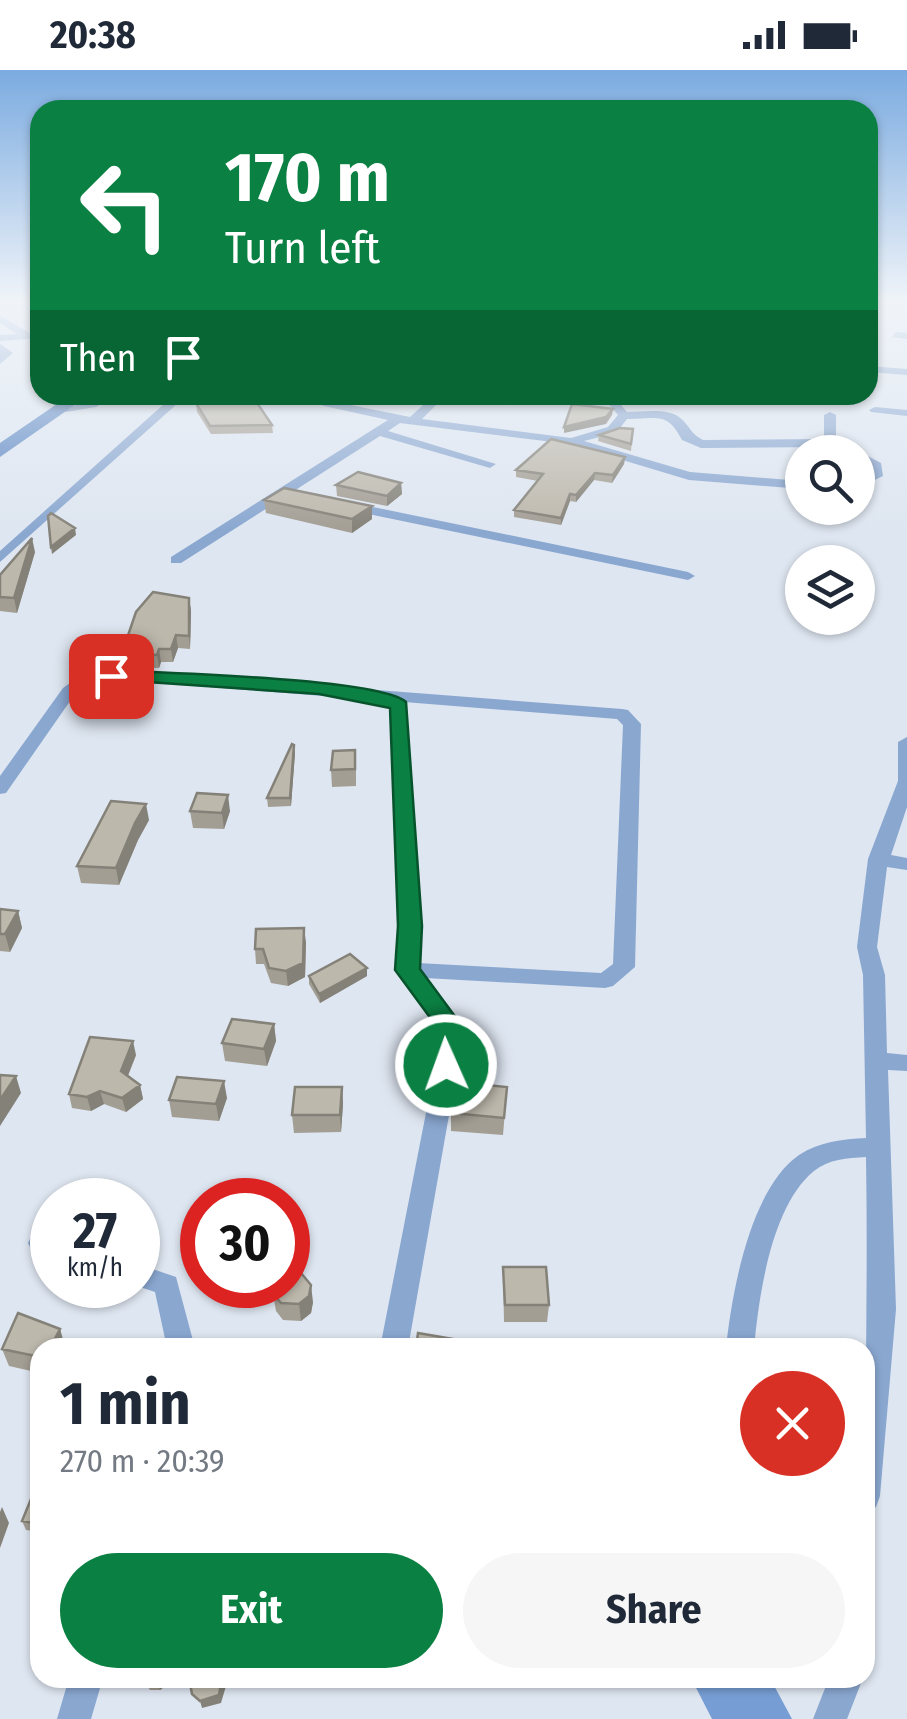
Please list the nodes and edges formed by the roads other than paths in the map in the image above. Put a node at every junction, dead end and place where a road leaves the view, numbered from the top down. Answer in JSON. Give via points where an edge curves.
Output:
{"nodes":[{"id":1,"x":70,"y":405,"type":"edge"},
{"id":2,"x":92,"y":405,"type":"edge"},
{"id":3,"x":170,"y":405,"type":"edge"},
{"id":4,"x":333,"y":405,"type":"edge"},
{"id":5,"x":429,"y":405,"type":"edge"},
{"id":6,"x":616,"y":405,"type":"edge"},
{"id":7,"x":66,"y":409,"type":"junction"},
{"id":8,"x":875,"y":410,"type":"dead end"},
{"id":9,"x":907,"y":413,"type":"edge"},
{"id":10,"x":624,"y":414,"type":"junction"},
{"id":11,"x":830,"y":415,"type":"dead end"},
{"id":12,"x":398,"y":419,"type":"junction"},
{"id":13,"x":412,"y":421,"type":"junction"},
{"id":14,"x":380,"y":432,"type":"junction"},
{"id":15,"x":830,"y":435,"type":"edge"},
{"id":16,"x":570,"y":441,"type":"junction"},
{"id":17,"x":785,"y":443,"type":"edge"},
{"id":18,"x":0,"y":452,"type":"edge"},
{"id":19,"x":490,"y":464,"type":"dead end"},
{"id":20,"x":785,"y":484,"type":"edge"},
{"id":21,"x":283,"y":493,"type":"junction"},
{"id":22,"x":300,"y":496,"type":"edge"},
{"id":23,"x":334,"y":503,"type":"edge"},
{"id":24,"x":0,"y":558,"type":"edge"},
{"id":25,"x":176,"y":560,"type":"dead end"},
{"id":26,"x":688,"y":576,"type":"dead end"},
{"id":27,"x":105,"y":661,"type":"dead end"},
{"id":28,"x":90,"y":673,"type":"junction"},
{"id":29,"x":319,"y":688,"type":"junction"},
{"id":30,"x":907,"y":745,"type":"edge"},
{"id":31,"x":907,"y":781,"type":"edge"},
{"id":32,"x":0,"y":788,"type":"edge"},
{"id":33,"x":878,"y":860,"type":"junction"},
{"id":34,"x":907,"y":864,"type":"edge"},
{"id":35,"x":408,"y":970,"type":"junction"},
{"id":36,"x":875,"y":1061,"type":"junction"},
{"id":37,"x":907,"y":1063,"type":"edge"},
{"id":38,"x":878,"y":1146,"type":"junction"},
{"id":39,"x":160,"y":1283,"type":"edge"},
{"id":40,"x":179,"y":1338,"type":"edge"},
{"id":41,"x":396,"y":1338,"type":"edge"},
{"id":42,"x":741,"y":1338,"type":"edge"},
{"id":43,"x":875,"y":1387,"type":"edge"},
{"id":44,"x":83,"y":1688,"type":"edge"},
{"id":45,"x":842,"y":1688,"type":"edge"},
{"id":46,"x":74,"y":1719,"type":"edge"},
{"id":47,"x":830,"y":1719,"type":"edge"}],
"edges":[{"from":1,"to":7,"type":"main road"},
{"from":2,"to":7,"type":"street"},
{"from":3,"to":24,"type":"street"},
{"from":4,"to":12,"type":"street"},
{"from":5,"to":13,"type":"street"},
{"from":6,"to":10,"type":"street"},
{"from":7,"to":18,"type":"main road"},
{"from":8,"to":9,"type":"street"},
{"from":10,"to":16,"type":"street","via":[[612,430]]},
{"from":10,"to":17,"type":"street","via":[[670,416],[701,444]]},
{"from":11,"to":15,"type":"street"},
{"from":12,"to":13,"type":"street"},
{"from":12,"to":14,"type":"street"},
{"from":13,"to":16,"type":"street"},
{"from":14,"to":19,"type":"street"},
{"from":14,"to":21,"type":"street"},
{"from":16,"to":20,"type":"street","via":[[689,476]]},
{"from":21,"to":22,"type":"street"},
{"from":21,"to":25,"type":"street"},
{"from":23,"to":26,"type":"street"},
{"from":27,"to":28,"type":"street"},
{"from":28,"to":29,"type":"street"},
{"from":28,"to":32,"type":"street","via":[[70,690]]},
{"from":29,"to":35,"type":"street","via":[[399,706]]},
{"from":29,"to":35,"type":"street","via":[[622,714],[632,724],[624,968],[605,981]]},
{"from":30,"to":31,"type":"street"},
{"from":31,"to":33,"type":"street"},
{"from":33,"to":34,"type":"street"},
{"from":33,"to":36,"type":"street","via":[[867,947],[874,974]]},
{"from":35,"to":41,"type":"street","via":[[453,1030]]},
{"from":36,"to":37,"type":"street"},
{"from":36,"to":38,"type":"street"},
{"from":38,"to":42,"type":"street","via":[[822,1154],[791,1174],[742,1309]]},
{"from":38,"to":43,"type":"street","via":[[882,1310]]},
{"from":39,"to":40,"type":"street","via":[[167,1285]]},
{"from":44,"to":46,"type":"street"},
{"from":45,"to":47,"type":"street"}]}
